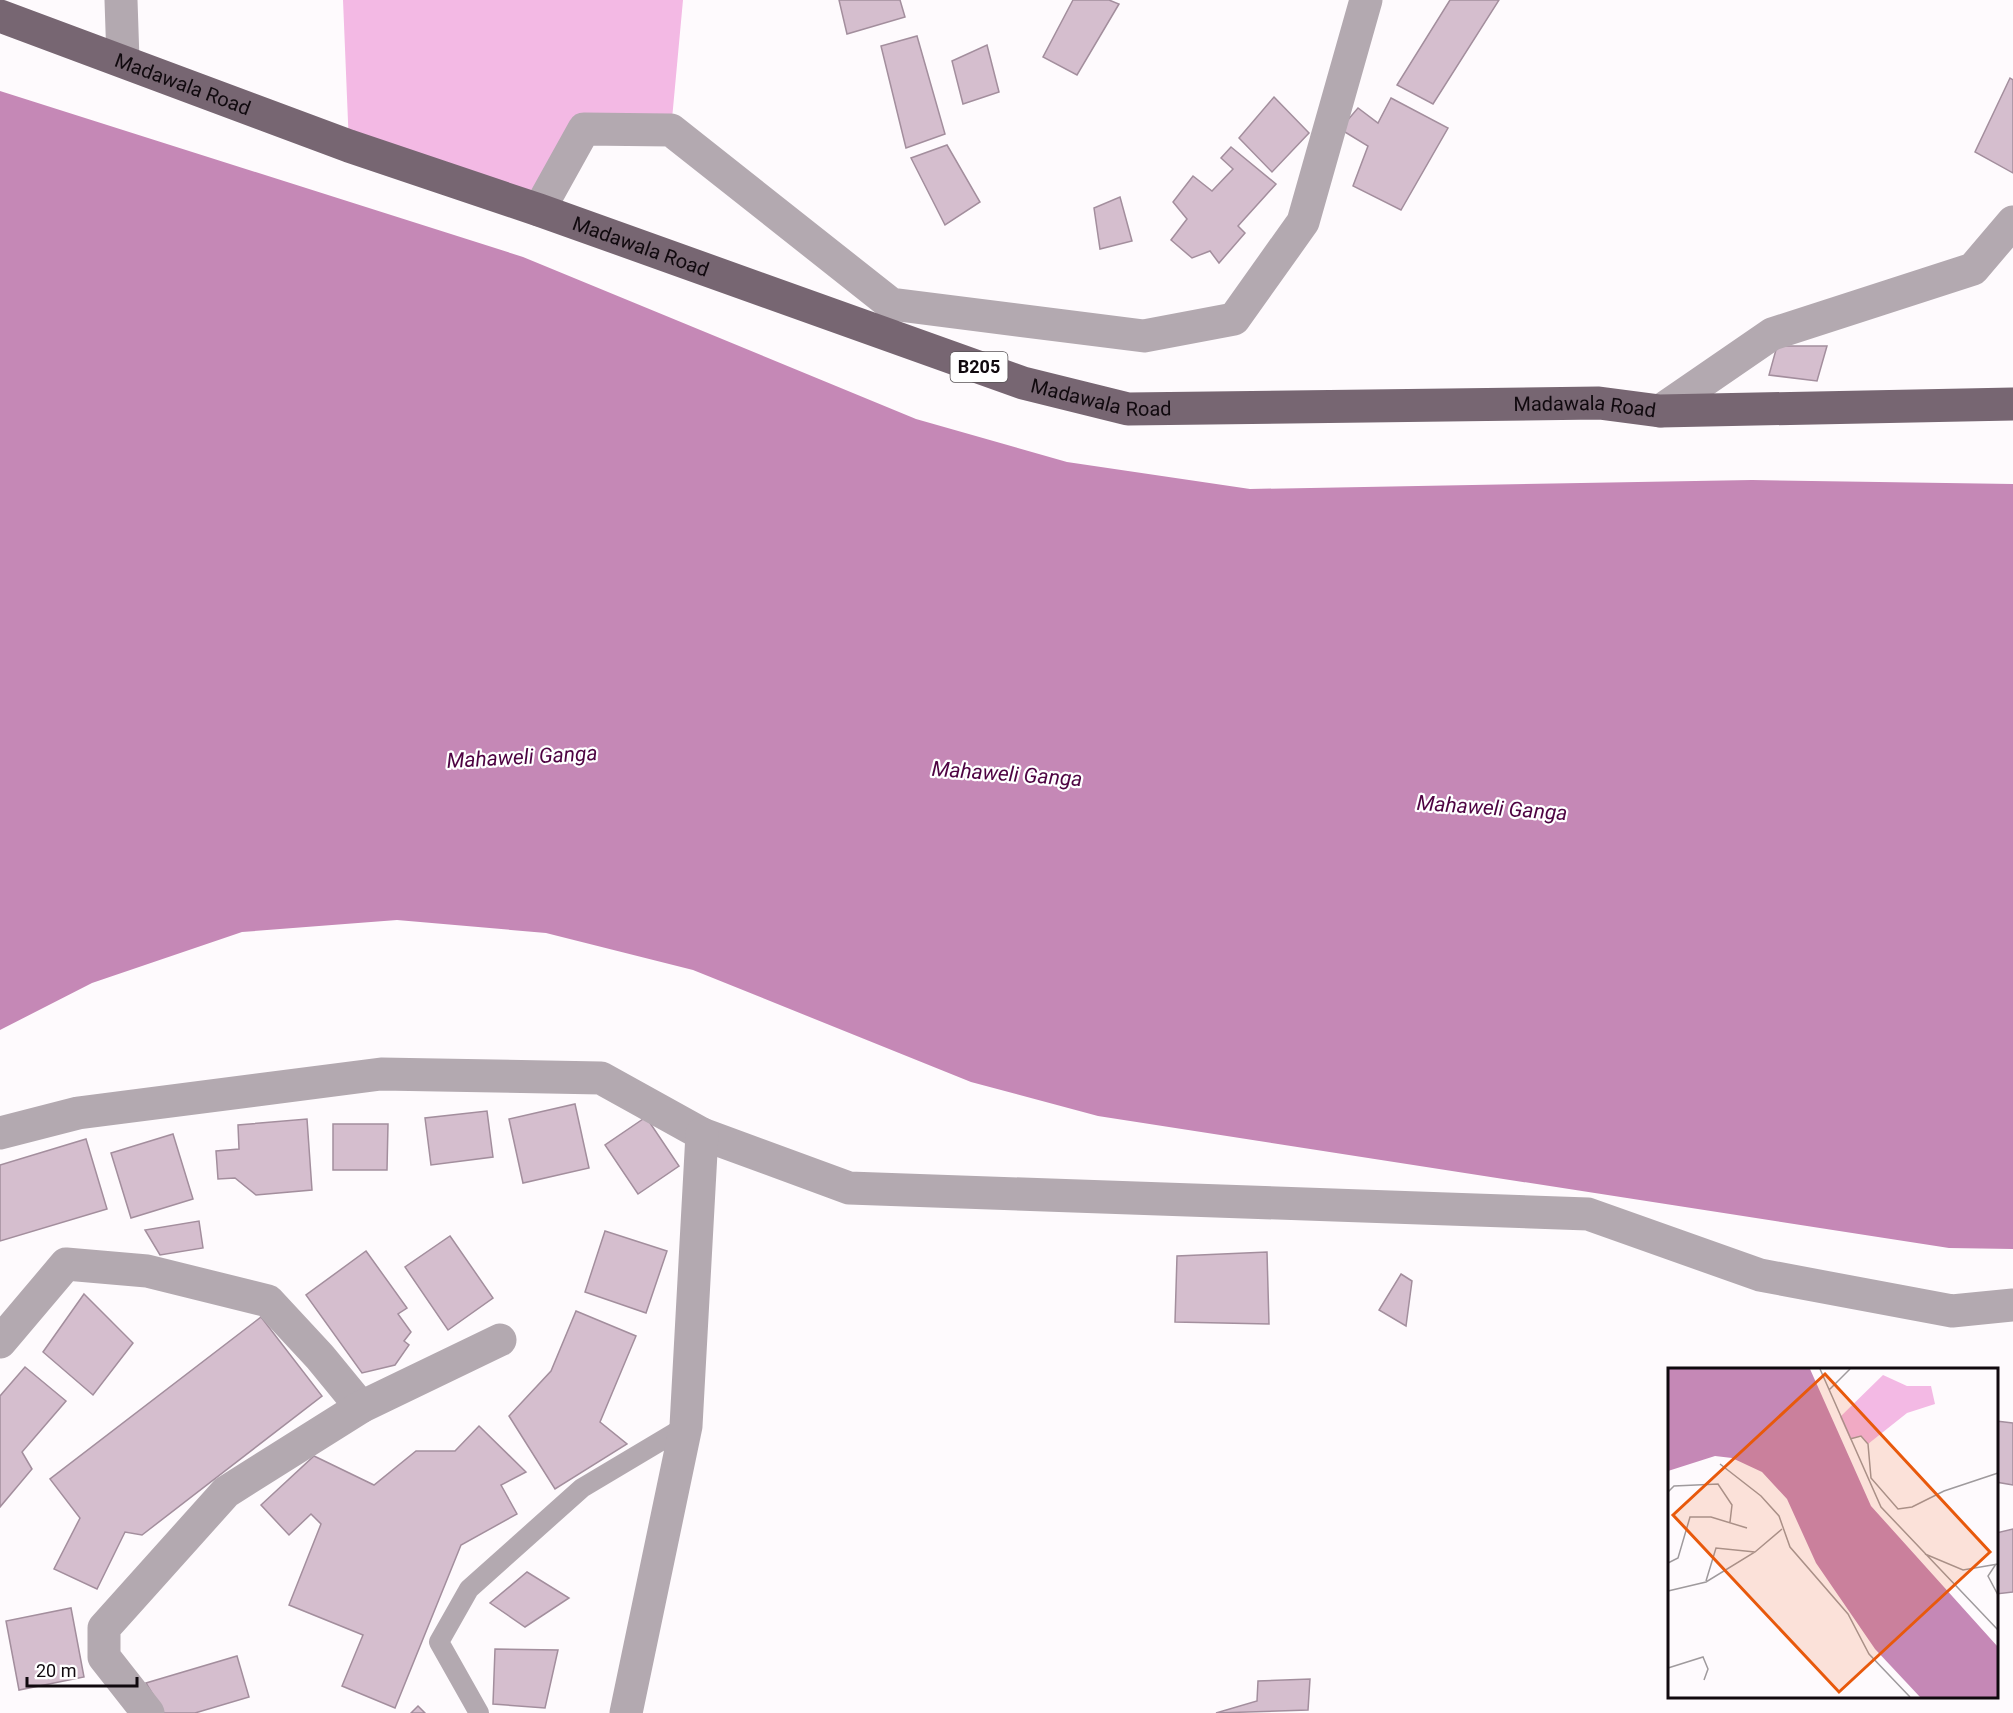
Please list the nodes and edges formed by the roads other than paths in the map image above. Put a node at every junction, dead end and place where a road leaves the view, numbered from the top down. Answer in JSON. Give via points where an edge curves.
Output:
{"nodes":[{"id":1,"x":121,"y":0,"type":"edge"},
{"id":2,"x":1366,"y":0,"type":"edge"},
{"id":3,"x":0,"y":16,"type":"edge"},
{"id":4,"x":123,"y":60,"type":"junction"},
{"id":5,"x":539,"y":210,"type":"junction"},
{"id":6,"x":2013,"y":222,"type":"edge"},
{"id":7,"x":2013,"y":404,"type":"edge"},
{"id":8,"x":1660,"y":411,"type":"junction"},
{"id":9,"x":0,"y":1133,"type":"edge"},
{"id":10,"x":702,"y":1134,"type":"junction"},
{"id":11,"x":2013,"y":1305,"type":"edge"},
{"id":12,"x":500,"y":1340,"type":"dead end"},
{"id":13,"x":0,"y":1342,"type":"edge"},
{"id":14,"x":361,"y":1407,"type":"junction"},
{"id":15,"x":686,"y":1426,"type":"junction"},
{"id":16,"x":148,"y":1713,"type":"edge"},
{"id":17,"x":479,"y":1713,"type":"edge"},
{"id":18,"x":626,"y":1713,"type":"edge"}],
"edges":[{"from":1,"to":4,"type":"street"},
{"from":2,"to":5,"type":"street","via":[[1303,222],[1234,319],[1144,336],[891,304],[671,130],[584,129]]},
{"from":3,"to":4,"type":"main road","name":"Madawala Road","number":"B205"},
{"from":4,"to":5,"type":"main road","name":"Madawala Road","number":"B205","via":[[349,146]]},
{"from":5,"to":8,"type":"main road","name":"Madawala Road","number":"B205","via":[[1023,383],[1128,409],[1599,403]]},
{"from":6,"to":8,"type":"street","via":[[1973,269],[1772,334]]},
{"from":7,"to":8,"type":"main road","name":"Madawala Road","number":"B205"},
{"from":9,"to":10,"type":"street","via":[[78,1113],[381,1074],[602,1078]]},
{"from":10,"to":11,"type":"street","via":[[849,1188],[1588,1214],[1760,1275],[1952,1311]]},
{"from":10,"to":15,"type":"street"},
{"from":12,"to":14,"type":"street"},
{"from":13,"to":14,"type":"street","via":[[66,1264],[147,1271],[268,1301]]},
{"from":14,"to":16,"type":"street","via":[[226,1492],[105,1628],[104,1657]]},
{"from":15,"to":17,"type":"lane","via":[[582,1488],[469,1589],[439,1642]]},
{"from":15,"to":18,"type":"street"}]}
